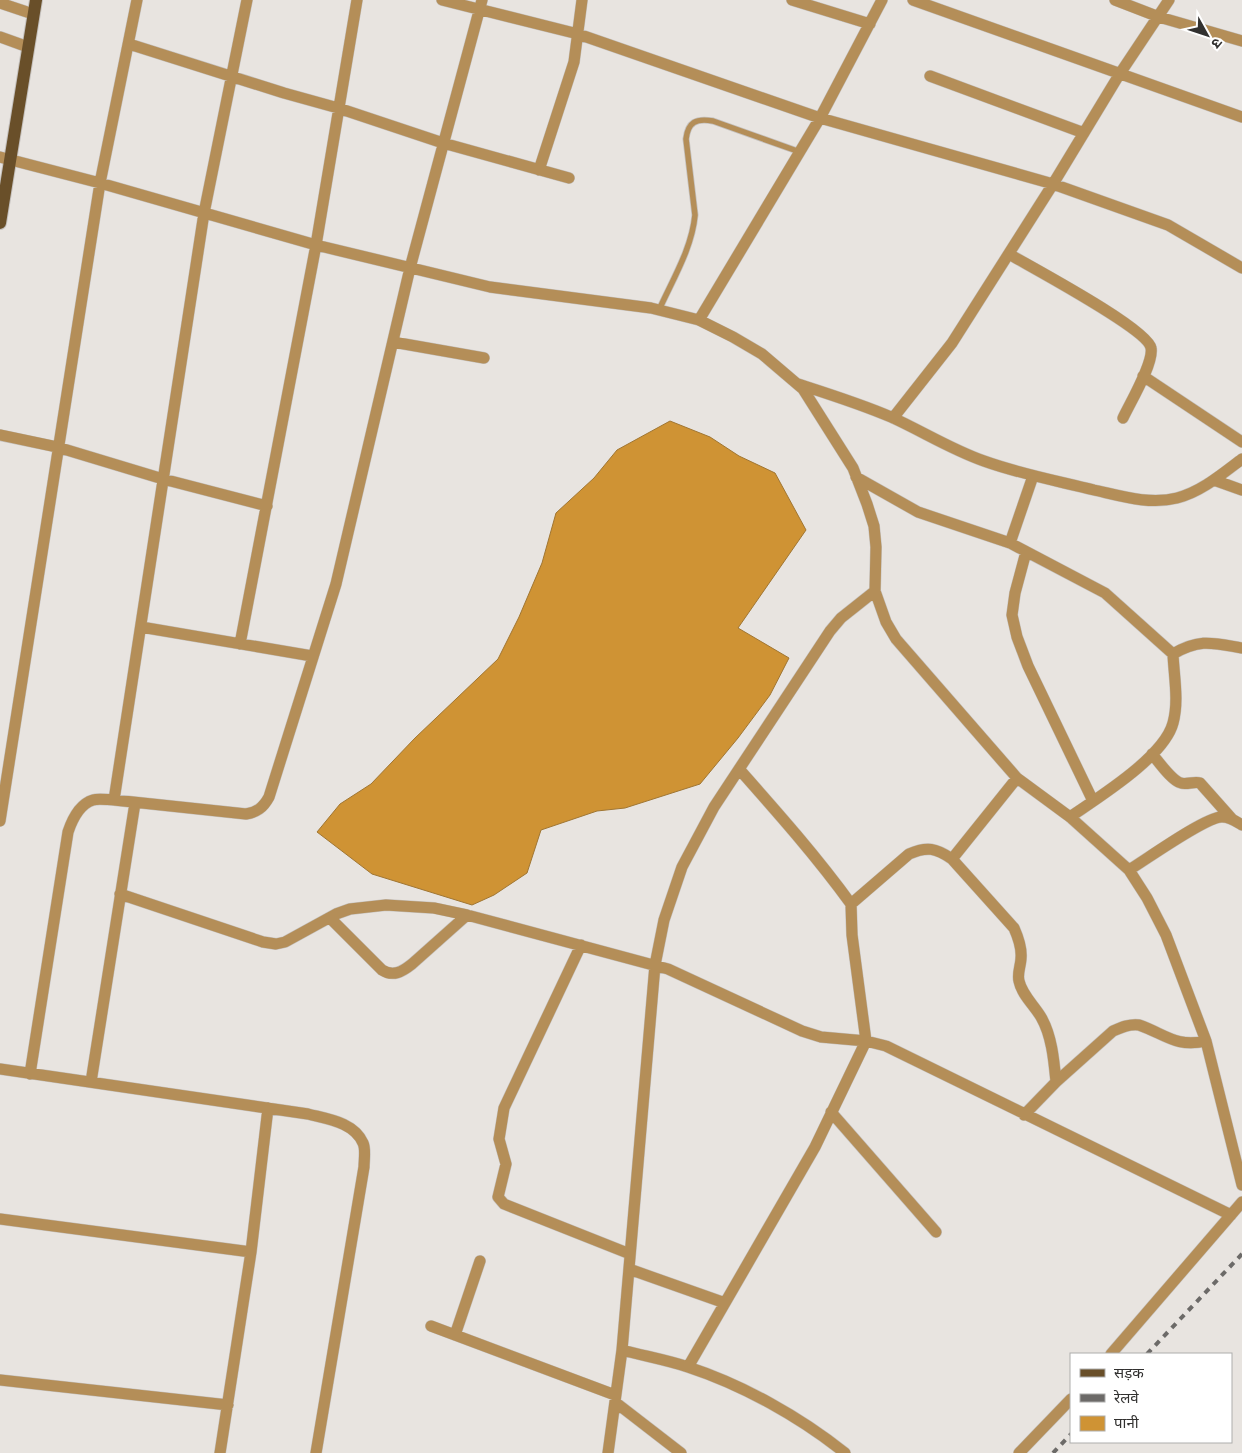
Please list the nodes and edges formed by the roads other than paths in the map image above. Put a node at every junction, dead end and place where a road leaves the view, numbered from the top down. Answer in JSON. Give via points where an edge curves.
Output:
{"nodes":[{"id":1,"x":36,"y":0,"type":"edge"},
{"id":2,"x":137,"y":0,"type":"edge"},
{"id":3,"x":247,"y":0,"type":"edge"},
{"id":4,"x":356,"y":0,"type":"edge"},
{"id":5,"x":442,"y":0,"type":"edge"},
{"id":6,"x":582,"y":0,"type":"edge"},
{"id":7,"x":792,"y":0,"type":"edge"},
{"id":8,"x":882,"y":0,"type":"edge"},
{"id":9,"x":913,"y":0,"type":"edge"},
{"id":10,"x":1115,"y":0,"type":"edge"},
{"id":11,"x":1169,"y":0,"type":"edge"},
{"id":12,"x":0,"y":3,"type":"edge"},
{"id":13,"x":480,"y":5,"type":"edge"},
{"id":14,"x":33,"y":14,"type":"junction"},
{"id":15,"x":1159,"y":17,"type":"junction"},
{"id":16,"x":870,"y":24,"type":"junction"},
{"id":17,"x":578,"y":34,"type":"junction"},
{"id":18,"x":0,"y":37,"type":"edge"},
{"id":19,"x":1242,"y":40,"type":"edge"},
{"id":20,"x":129,"y":44,"type":"junction"},
{"id":21,"x":28,"y":46,"type":"junction"},
{"id":22,"x":1119,"y":75,"type":"junction"},
{"id":23,"x":930,"y":76,"type":"dead end"},
{"id":24,"x":232,"y":77,"type":"junction"},
{"id":25,"x":338,"y":108,"type":"junction"},
{"id":26,"x":1242,"y":117,"type":"edge"},
{"id":27,"x":820,"y":118,"type":"junction"},
{"id":28,"x":1084,"y":133,"type":"junction"},
{"id":29,"x":443,"y":143,"type":"junction"},
{"id":30,"x":800,"y":152,"type":"junction"},
{"id":31,"x":5,"y":158,"type":"edge"},
{"id":32,"x":539,"y":170,"type":"junction"},
{"id":33,"x":568,"y":178,"type":"dead end"},
{"id":34,"x":100,"y":183,"type":"junction"},
{"id":35,"x":1053,"y":184,"type":"junction"},
{"id":36,"x":204,"y":213,"type":"junction"},
{"id":37,"x":0,"y":223,"type":"edge"},
{"id":38,"x":316,"y":245,"type":"junction"},
{"id":39,"x":1009,"y":254,"type":"junction"},
{"id":40,"x":410,"y":268,"type":"junction"},
{"id":41,"x":1242,"y":268,"type":"edge"},
{"id":42,"x":659,"y":310,"type":"junction"},
{"id":43,"x":699,"y":320,"type":"junction"},
{"id":44,"x":393,"y":342,"type":"junction"},
{"id":45,"x":484,"y":358,"type":"dead end"},
{"id":46,"x":1143,"y":376,"type":"junction"},
{"id":47,"x":795,"y":383,"type":"junction"},
{"id":48,"x":893,"y":418,"type":"junction"},
{"id":49,"x":1123,"y":418,"type":"dead end"},
{"id":50,"x":0,"y":435,"type":"edge"},
{"id":51,"x":1242,"y":442,"type":"edge"},
{"id":52,"x":57,"y":447,"type":"junction"},
{"id":53,"x":1242,"y":459,"type":"edge"},
{"id":54,"x":1033,"y":476,"type":"junction"},
{"id":55,"x":856,"y":478,"type":"junction"},
{"id":56,"x":163,"y":479,"type":"junction"},
{"id":57,"x":1214,"y":480,"type":"junction"},
{"id":58,"x":1242,"y":490,"type":"edge"},
{"id":59,"x":267,"y":506,"type":"junction"},
{"id":60,"x":1010,"y":543,"type":"junction"},
{"id":61,"x":1026,"y":552,"type":"junction"},
{"id":62,"x":875,"y":592,"type":"junction"},
{"id":63,"x":141,"y":627,"type":"junction"},
{"id":64,"x":240,"y":644,"type":"junction"},
{"id":65,"x":1242,"y":648,"type":"edge"},
{"id":66,"x":1173,"y":654,"type":"junction"},
{"id":67,"x":312,"y":656,"type":"junction"},
{"id":68,"x":1152,"y":754,"type":"junction"},
{"id":69,"x":739,"y":769,"type":"junction"},
{"id":70,"x":1017,"y":778,"type":"junction"},
{"id":71,"x":114,"y":800,"type":"junction"},
{"id":72,"x":1093,"y":802,"type":"junction"},
{"id":73,"x":134,"y":803,"type":"junction"},
{"id":74,"x":1070,"y":817,"type":"junction"},
{"id":75,"x":1232,"y":819,"type":"junction"},
{"id":76,"x":0,"y":821,"type":"edge"},
{"id":77,"x":1242,"y":825,"type":"edge"},
{"id":78,"x":952,"y":859,"type":"junction"},
{"id":79,"x":1129,"y":870,"type":"junction"},
{"id":80,"x":120,"y":894,"type":"junction"},
{"id":81,"x":851,"y":904,"type":"junction"},
{"id":82,"x":468,"y":915,"type":"junction"},
{"id":83,"x":330,"y":918,"type":"junction"},
{"id":84,"x":581,"y":946,"type":"junction"},
{"id":85,"x":655,"y":965,"type":"junction"},
{"id":86,"x":866,"y":1041,"type":"junction"},
{"id":87,"x":1206,"y":1041,"type":"junction"},
{"id":88,"x":0,"y":1069,"type":"edge"},
{"id":89,"x":30,"y":1074,"type":"junction"},
{"id":90,"x":91,"y":1082,"type":"junction"},
{"id":91,"x":1056,"y":1082,"type":"junction"},
{"id":92,"x":268,"y":1108,"type":"junction"},
{"id":93,"x":831,"y":1112,"type":"junction"},
{"id":94,"x":1024,"y":1115,"type":"junction"},
{"id":95,"x":1242,"y":1185,"type":"edge"},
{"id":96,"x":1238,"y":1210,"type":"edge"},
{"id":97,"x":0,"y":1219,"type":"edge"},
{"id":98,"x":936,"y":1232,"type":"dead end"},
{"id":99,"x":252,"y":1252,"type":"junction"},
{"id":100,"x":630,"y":1254,"type":"junction"},
{"id":101,"x":480,"y":1261,"type":"dead end"},
{"id":102,"x":629,"y":1269,"type":"junction"},
{"id":103,"x":725,"y":1303,"type":"junction"},
{"id":104,"x":431,"y":1326,"type":"dead end"},
{"id":105,"x":455,"y":1335,"type":"junction"},
{"id":106,"x":622,"y":1350,"type":"junction"},
{"id":107,"x":1112,"y":1353,"type":"edge"},
{"id":108,"x":688,"y":1367,"type":"junction"},
{"id":109,"x":0,"y":1380,"type":"edge"},
{"id":110,"x":615,"y":1399,"type":"junction"},
{"id":111,"x":1070,"y":1400,"type":"edge"},
{"id":112,"x":228,"y":1405,"type":"junction"},
{"id":113,"x":220,"y":1453,"type":"edge"},
{"id":114,"x":316,"y":1453,"type":"edge"},
{"id":115,"x":608,"y":1453,"type":"edge"},
{"id":116,"x":680,"y":1453,"type":"edge"},
{"id":117,"x":845,"y":1453,"type":"edge"},
{"id":118,"x":1019,"y":1453,"type":"edge"}],
"edges":[{"from":1,"to":14,"type":"main road"},
{"from":2,"to":20,"type":"street"},
{"from":3,"to":24,"type":"street"},
{"from":4,"to":25,"type":"street"},
{"from":5,"to":13,"type":"street"},
{"from":6,"to":17,"type":"street"},
{"from":7,"to":16,"type":"street"},
{"from":8,"to":16,"type":"street"},
{"from":9,"to":22,"type":"street"},
{"from":10,"to":15,"type":"street"},
{"from":11,"to":15,"type":"street"},
{"from":12,"to":14,"type":"street"},
{"from":13,"to":17,"type":"street"},
{"from":13,"to":29,"type":"street"},
{"from":14,"to":21,"type":"main road"},
{"from":15,"to":19,"type":"street"},
{"from":15,"to":22,"type":"street"},
{"from":16,"to":27,"type":"street"},
{"from":17,"to":27,"type":"street"},
{"from":17,"to":32,"type":"street","via":[[574,62]]},
{"from":18,"to":21,"type":"street"},
{"from":20,"to":24,"type":"street"},
{"from":20,"to":34,"type":"street"},
{"from":21,"to":31,"type":"main road"},
{"from":22,"to":26,"type":"street"},
{"from":22,"to":28,"type":"street"},
{"from":23,"to":28,"type":"street"},
{"from":24,"to":25,"type":"street"},
{"from":24,"to":36,"type":"street"},
{"from":25,"to":29,"type":"street"},
{"from":25,"to":38,"type":"street"},
{"from":27,"to":30,"type":"street"},
{"from":27,"to":35,"type":"street"},
{"from":28,"to":35,"type":"street"},
{"from":29,"to":32,"type":"street"},
{"from":29,"to":40,"type":"street"},
{"from":30,"to":42,"type":"lane","via":[[713,121],[703,119],[690,126],[686,139],[694,225],[686,251]]},
{"from":30,"to":43,"type":"street"},
{"from":31,"to":34,"type":"street"},
{"from":31,"to":37,"type":"main road"},
{"from":32,"to":33,"type":"street"},
{"from":34,"to":36,"type":"street"},
{"from":34,"to":52,"type":"street"},
{"from":35,"to":39,"type":"street"},
{"from":35,"to":41,"type":"street","via":[[1168,225]]},
{"from":36,"to":38,"type":"street"},
{"from":36,"to":56,"type":"street"},
{"from":38,"to":40,"type":"street"},
{"from":38,"to":59,"type":"street"},
{"from":39,"to":46,"type":"street","via":[[1126,323],[1147,339],[1151,353]]},
{"from":39,"to":48,"type":"street","via":[[952,343]]},
{"from":40,"to":42,"type":"street","via":[[490,287]]},
{"from":40,"to":44,"type":"street"},
{"from":42,"to":43,"type":"street"},
{"from":43,"to":47,"type":"street","via":[[762,354]]},
{"from":44,"to":45,"type":"street"},
{"from":44,"to":67,"type":"street","via":[[336,584]]},
{"from":46,"to":49,"type":"street"},
{"from":46,"to":51,"type":"street"},
{"from":47,"to":48,"type":"street"},
{"from":47,"to":55,"type":"street","via":[[803,390],[853,468]]},
{"from":48,"to":54,"type":"street","via":[[983,461]]},
{"from":50,"to":52,"type":"street"},
{"from":52,"to":56,"type":"street"},
{"from":52,"to":76,"type":"street"},
{"from":53,"to":57,"type":"street"},
{"from":54,"to":57,"type":"street","via":[[1150,500],[1189,494]]},
{"from":54,"to":60,"type":"street"},
{"from":55,"to":60,"type":"street","via":[[918,512]]},
{"from":55,"to":62,"type":"street","via":[[874,526]]},
{"from":56,"to":59,"type":"street"},
{"from":56,"to":63,"type":"street"},
{"from":57,"to":58,"type":"street"},
{"from":59,"to":64,"type":"street"},
{"from":60,"to":61,"type":"street"},
{"from":61,"to":66,"type":"street","via":[[1105,593]]},
{"from":61,"to":72,"type":"street","via":[[1012,615],[1017,638]]},
{"from":62,"to":69,"type":"street","via":[[841,618],[830,631]]},
{"from":62,"to":70,"type":"street","via":[[896,639]]},
{"from":63,"to":64,"type":"street"},
{"from":63,"to":71,"type":"street"},
{"from":64,"to":67,"type":"street"},
{"from":65,"to":66,"type":"street","via":[[1192,644]]},
{"from":66,"to":68,"type":"street","via":[[1176,706],[1173,722],[1164,741]]},
{"from":67,"to":73,"type":"street","via":[[269,797],[260,810],[246,814]]},
{"from":68,"to":72,"type":"street"},
{"from":68,"to":75,"type":"street","via":[[1175,780],[1184,784],[1200,783]]},
{"from":69,"to":81,"type":"street"},
{"from":69,"to":85,"type":"street","via":[[714,807],[682,867],[664,920]]},
{"from":70,"to":74,"type":"street"},
{"from":70,"to":78,"type":"street"},
{"from":71,"to":73,"type":"street"},
{"from":71,"to":89,"type":"street","via":[[94,800],[86,804],[68,832]]},
{"from":72,"to":74,"type":"street"},
{"from":73,"to":80,"type":"street"},
{"from":74,"to":79,"type":"street"},
{"from":75,"to":77,"type":"street"},
{"from":75,"to":79,"type":"street","via":[[1215,818]]},
{"from":78,"to":81,"type":"street","via":[[932,849],[909,854]]},
{"from":78,"to":91,"type":"street","via":[[1014,928],[1022,956],[1018,980],[1047,1029]]},
{"from":79,"to":87,"type":"street","via":[[1148,898],[1166,935]]},
{"from":80,"to":83,"type":"street","via":[[276,944]]},
{"from":80,"to":90,"type":"street"},
{"from":81,"to":86,"type":"street"},
{"from":82,"to":83,"type":"street","via":[[434,908],[386,905],[350,909]]},
{"from":82,"to":83,"type":"street","via":[[412,964],[395,974],[382,970]]},
{"from":82,"to":84,"type":"street"},
{"from":84,"to":85,"type":"street"},
{"from":84,"to":100,"type":"street","via":[[504,1108],[499,1139],[506,1164],[498,1197],[504,1204]]},
{"from":85,"to":86,"type":"street","via":[[802,1031],[821,1037]]},
{"from":85,"to":100,"type":"street"},
{"from":86,"to":93,"type":"street"},
{"from":86,"to":94,"type":"street","via":[[892,1048]]},
{"from":87,"to":91,"type":"street","via":[[1180,1043],[1132,1024],[1113,1031]]},
{"from":87,"to":95,"type":"street"},
{"from":88,"to":89,"type":"street"},
{"from":89,"to":90,"type":"street"},
{"from":90,"to":92,"type":"street"},
{"from":91,"to":94,"type":"street"},
{"from":92,"to":99,"type":"street"},
{"from":92,"to":114,"type":"street","via":[[342,1123],[363,1143],[364,1167]]},
{"from":93,"to":98,"type":"street"},
{"from":93,"to":103,"type":"street"},
{"from":94,"to":96,"type":"street"},
{"from":96,"to":107,"type":"street"},
{"from":97,"to":99,"type":"street"},
{"from":99,"to":112,"type":"street"},
{"from":100,"to":102,"type":"street"},
{"from":101,"to":105,"type":"street"},
{"from":102,"to":103,"type":"street"},
{"from":102,"to":106,"type":"street"},
{"from":103,"to":108,"type":"street"},
{"from":104,"to":105,"type":"street"},
{"from":105,"to":110,"type":"street"},
{"from":106,"to":108,"type":"street"},
{"from":106,"to":110,"type":"street"},
{"from":108,"to":117,"type":"street","via":[[728,1382],[778,1408]]},
{"from":109,"to":112,"type":"street"},
{"from":110,"to":115,"type":"street"},
{"from":110,"to":116,"type":"street"},
{"from":111,"to":118,"type":"street"},
{"from":112,"to":113,"type":"street"}]}
